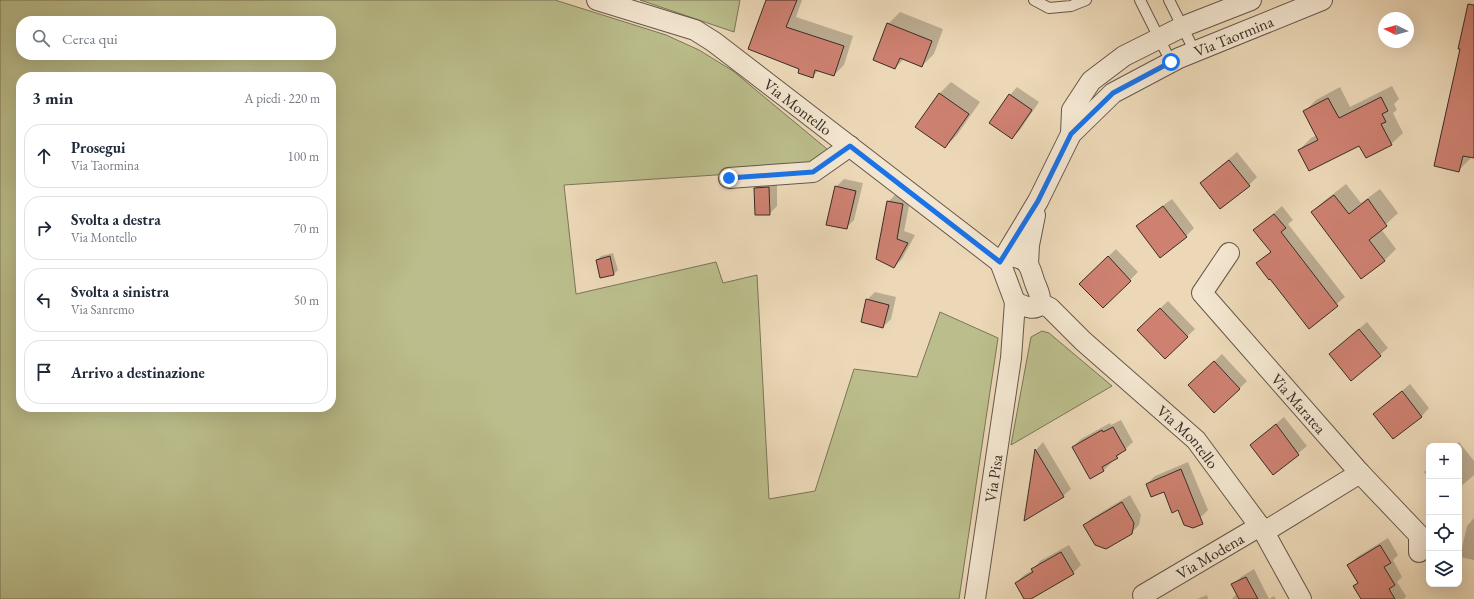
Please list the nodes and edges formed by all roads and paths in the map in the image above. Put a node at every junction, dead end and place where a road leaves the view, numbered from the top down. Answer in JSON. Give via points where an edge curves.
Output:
{"nodes":[{"id":1,"x":597,"y":0,"type":"edge"},
{"id":2,"x":1034,"y":0,"type":"edge"},
{"id":3,"x":1086,"y":0,"type":"edge"},
{"id":4,"x":1140,"y":0,"type":"edge"},
{"id":5,"x":1169,"y":0,"type":"edge"},
{"id":6,"x":1251,"y":0,"type":"edge"},
{"id":7,"x":1322,"y":0,"type":"edge"},
{"id":8,"x":1182,"y":27,"type":"junction"},
{"id":9,"x":1159,"y":38,"type":"junction"},
{"id":10,"x":1195,"y":52,"type":"junction"},
{"id":11,"x":1171,"y":62,"type":"junction"},
{"id":12,"x":1071,"y":134,"type":"junction"},
{"id":13,"x":850,"y":146,"type":"junction"},
{"id":14,"x":729,"y":178,"type":"dead end"},
{"id":15,"x":1038,"y":201,"type":"junction"},
{"id":16,"x":1229,"y":253,"type":"dead end"},
{"id":17,"x":1002,"y":259,"type":"junction"},
{"id":18,"x":1028,"y":264,"type":"junction"},
{"id":19,"x":1014,"y":302,"type":"junction"},
{"id":20,"x":1037,"y":305,"type":"junction"},
{"id":21,"x":1011,"y":358,"type":"junction"},
{"id":22,"x":1360,"y":473,"type":"junction"},
{"id":23,"x":1262,"y":529,"type":"junction"},
{"id":24,"x":1419,"y":552,"type":"dead end"},
{"id":25,"x":975,"y":599,"type":"edge"},
{"id":26,"x":1145,"y":599,"type":"edge"},
{"id":27,"x":1301,"y":599,"type":"edge"}],
"edges":[{"from":1,"to":13,"type":"street","name":"Via Montello","via":[[695,30]]},
{"from":2,"to":3,"type":"lane","via":[[1049,8],[1071,6]]},
{"from":4,"to":9,"type":"lane"},
{"from":5,"to":8,"type":"lane"},
{"from":6,"to":8,"type":"street","name":"Via Taormina"},
{"from":7,"to":10,"type":"street","name":"Via Taormina"},
{"from":8,"to":9,"type":"street","name":"Via Taormina"},
{"from":8,"to":10,"type":"lane"},
{"from":9,"to":11,"type":"lane"},
{"from":9,"to":12,"type":"street","name":"Via Taormina","via":[[1124,56],[1091,81],[1072,110]]},
{"from":10,"to":11,"type":"street","name":"Via Taormina"},
{"from":11,"to":12,"type":"street","name":"Via Taormina","via":[[1113,93]]},
{"from":12,"to":15,"type":"street","name":"Via Taormina"},
{"from":13,"to":14,"type":"street","via":[[813,172]]},
{"from":13,"to":17,"type":"street","name":"Via Montello"},
{"from":15,"to":17,"type":"street","name":"Via Taormina"},
{"from":15,"to":18,"type":"street","name":"Via Taormina"},
{"from":16,"to":22,"type":"street","name":"Via Maratea","via":[[1202,293]]},
{"from":17,"to":18,"type":"street","via":[[1015,256]]},
{"from":17,"to":19,"type":"street"},
{"from":18,"to":20,"type":"street","via":[[1040,297]]},
{"from":19,"to":20,"type":"street","name":"Via Montello","via":[[1025,307]]},
{"from":19,"to":21,"type":"street","name":"Via Pisa"},
{"from":20,"to":21,"type":"street","name":"Via Pisa"},
{"from":20,"to":23,"type":"street","name":"Via Montello","via":[[1050,308],[1196,440]]},
{"from":21,"to":25,"type":"street","name":"Via Pisa"},
{"from":22,"to":23,"type":"street"},
{"from":22,"to":24,"type":"street","name":"Via Maratea","via":[[1419,535]]},
{"from":23,"to":26,"type":"street","name":"Via Modena","via":[[1143,595]]},
{"from":23,"to":27,"type":"street","name":"Via Montello"}]}
